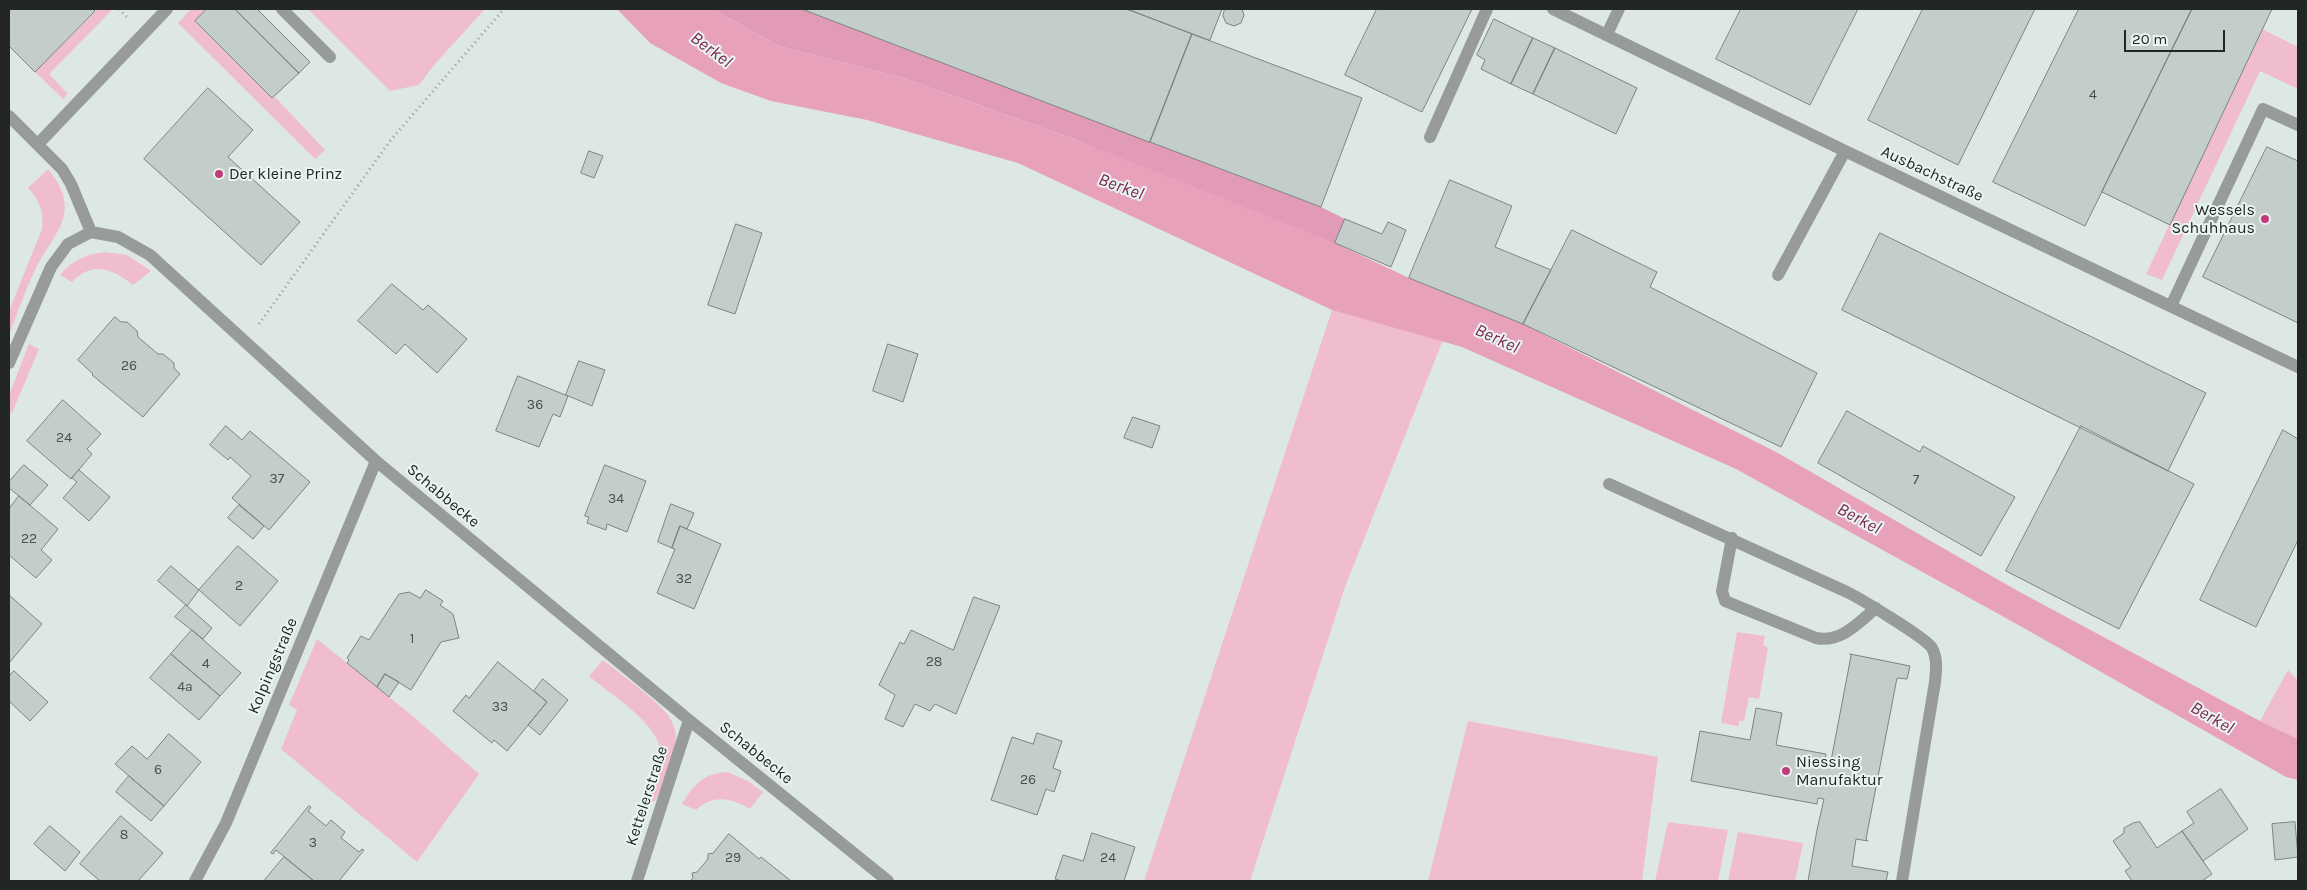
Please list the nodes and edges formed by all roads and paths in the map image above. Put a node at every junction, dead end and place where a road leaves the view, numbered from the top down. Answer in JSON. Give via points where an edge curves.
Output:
{"nodes":[{"id":1,"x":167,"y":9,"type":"edge"},
{"id":2,"x":282,"y":9,"type":"edge"},
{"id":3,"x":504,"y":9,"type":"edge"},
{"id":4,"x":1487,"y":9,"type":"edge"},
{"id":5,"x":1553,"y":9,"type":"edge"},
{"id":6,"x":1619,"y":9,"type":"edge"},
{"id":7,"x":1607,"y":34,"type":"junction"},
{"id":8,"x":330,"y":57,"type":"dead end"},
{"id":9,"x":9,"y":116,"type":"edge"},
{"id":10,"x":2298,"y":125,"type":"edge"},
{"id":11,"x":1430,"y":137,"type":"dead end"},
{"id":12,"x":38,"y":144,"type":"junction"},
{"id":13,"x":1845,"y":151,"type":"junction"},
{"id":14,"x":91,"y":232,"type":"junction"},
{"id":15,"x":1778,"y":275,"type":"dead end"},
{"id":16,"x":2171,"y":306,"type":"junction"},
{"id":17,"x":246,"y":343,"type":"junction"},
{"id":18,"x":9,"y":363,"type":"edge"},
{"id":19,"x":2298,"y":367,"type":"edge"},
{"id":20,"x":376,"y":462,"type":"junction"},
{"id":21,"x":1609,"y":484,"type":"dead end"},
{"id":22,"x":1732,"y":538,"type":"junction"},
{"id":23,"x":1876,"y":608,"type":"junction"},
{"id":24,"x":689,"y":720,"type":"junction"},
{"id":25,"x":195,"y":881,"type":"edge"},
{"id":26,"x":637,"y":881,"type":"edge"},
{"id":27,"x":888,"y":881,"type":"edge"},
{"id":28,"x":1902,"y":881,"type":"edge"}],
"edges":[{"from":1,"to":12,"type":"street"},
{"from":2,"to":8,"type":"street"},
{"from":3,"to":17,"type":"path","via":[[390,141]]},
{"from":4,"to":11,"type":"street"},
{"from":5,"to":7,"type":"street","name":"Ausbachstraße"},
{"from":6,"to":7,"type":"street"},
{"from":7,"to":13,"type":"street","name":"Ausbachstraße"},
{"from":9,"to":12,"type":"street"},
{"from":10,"to":16,"type":"street","via":[[2263,109]]},
{"from":12,"to":14,"type":"street","via":[[72,184]]},
{"from":13,"to":15,"type":"street"},
{"from":13,"to":16,"type":"street","name":"Ausbachstraße"},
{"from":14,"to":17,"type":"street","name":"Schabbecke","via":[[118,237],[150,255]]},
{"from":14,"to":18,"type":"street","via":[[68,244],[51,267]]},
{"from":16,"to":19,"type":"street","name":"Ausbachstraße"},
{"from":17,"to":20,"type":"street","name":"Schabbecke"},
{"from":20,"to":24,"type":"street","name":"Schabbecke"},
{"from":20,"to":25,"type":"street","name":"Kolpingstraße","via":[[226,823]]},
{"from":21,"to":22,"type":"street"},
{"from":22,"to":23,"type":"street"},
{"from":22,"to":23,"type":"street","via":[[1722,591],[1725,601],[1825,640],[1843,635]]},
{"from":23,"to":28,"type":"street","via":[[1931,646],[1937,659]]},
{"from":24,"to":26,"type":"street","name":"Kettelerstraße"},
{"from":24,"to":27,"type":"street","name":"Schabbecke"}]}
